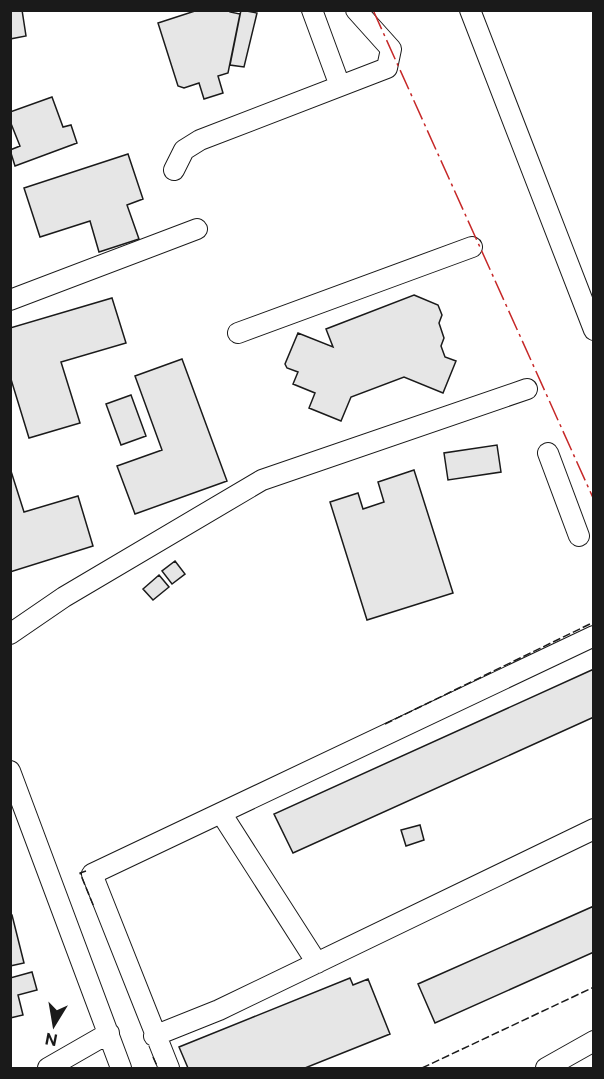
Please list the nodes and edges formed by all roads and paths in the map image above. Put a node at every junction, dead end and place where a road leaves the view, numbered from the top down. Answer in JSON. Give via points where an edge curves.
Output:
{"nodes":[{"id":1,"x":312,"y":10,"type":"edge"},
{"id":2,"x":356,"y":10,"type":"edge"},
{"id":3,"x":470,"y":10,"type":"edge"},
{"id":4,"x":340,"y":86,"type":"junction"},
{"id":5,"x":174,"y":170,"type":"dead end"},
{"id":6,"x":197,"y":230,"type":"dead end"},
{"id":7,"x":472,"y":246,"type":"dead end"},
{"id":8,"x":10,"y":300,"type":"edge"},
{"id":9,"x":594,"y":330,"type":"edge"},
{"id":10,"x":238,"y":333,"type":"dead end"},
{"id":11,"x":527,"y":389,"type":"dead end"},
{"id":12,"x":548,"y":453,"type":"dead end"},
{"id":13,"x":579,"y":536,"type":"dead end"},
{"id":14,"x":10,"y":634,"type":"edge"},
{"id":15,"x":594,"y":636,"type":"edge"},
{"id":16,"x":10,"y":771,"type":"edge"},
{"id":17,"x":221,"y":813,"type":"junction"},
{"id":18,"x":594,"y":830,"type":"edge"},
{"id":19,"x":317,"y":963,"type":"junction"},
{"id":20,"x":108,"y":1033,"type":"junction"},
{"id":21,"x":154,"y":1036,"type":"junction"},
{"id":22,"x":594,"y":1041,"type":"edge"},
{"id":23,"x":48,"y":1068,"type":"edge"},
{"id":24,"x":120,"y":1068,"type":"edge"},
{"id":25,"x":169,"y":1068,"type":"edge"},
{"id":26,"x":546,"y":1068,"type":"edge"}],
"edges":[{"from":1,"to":4,"type":"street"},
{"from":2,"to":4,"type":"street","via":[[391,49],[387,68]]},
{"from":3,"to":9,"type":"street"},
{"from":4,"to":5,"type":"street","via":[[200,140],[184,150]]},
{"from":6,"to":8,"type":"street"},
{"from":7,"to":10,"type":"street"},
{"from":11,"to":14,"type":"street","via":[[262,480],[64,597]]},
{"from":12,"to":13,"type":"street"},
{"from":15,"to":17,"type":"street"},
{"from":16,"to":20,"type":"street"},
{"from":17,"to":19,"type":"street"},
{"from":17,"to":21,"type":"street","via":[[92,874]]},
{"from":18,"to":19,"type":"street"},
{"from":19,"to":21,"type":"street"},
{"from":20,"to":23,"type":"street"},
{"from":20,"to":24,"type":"street"},
{"from":21,"to":25,"type":"street"},
{"from":22,"to":26,"type":"street"}]}
